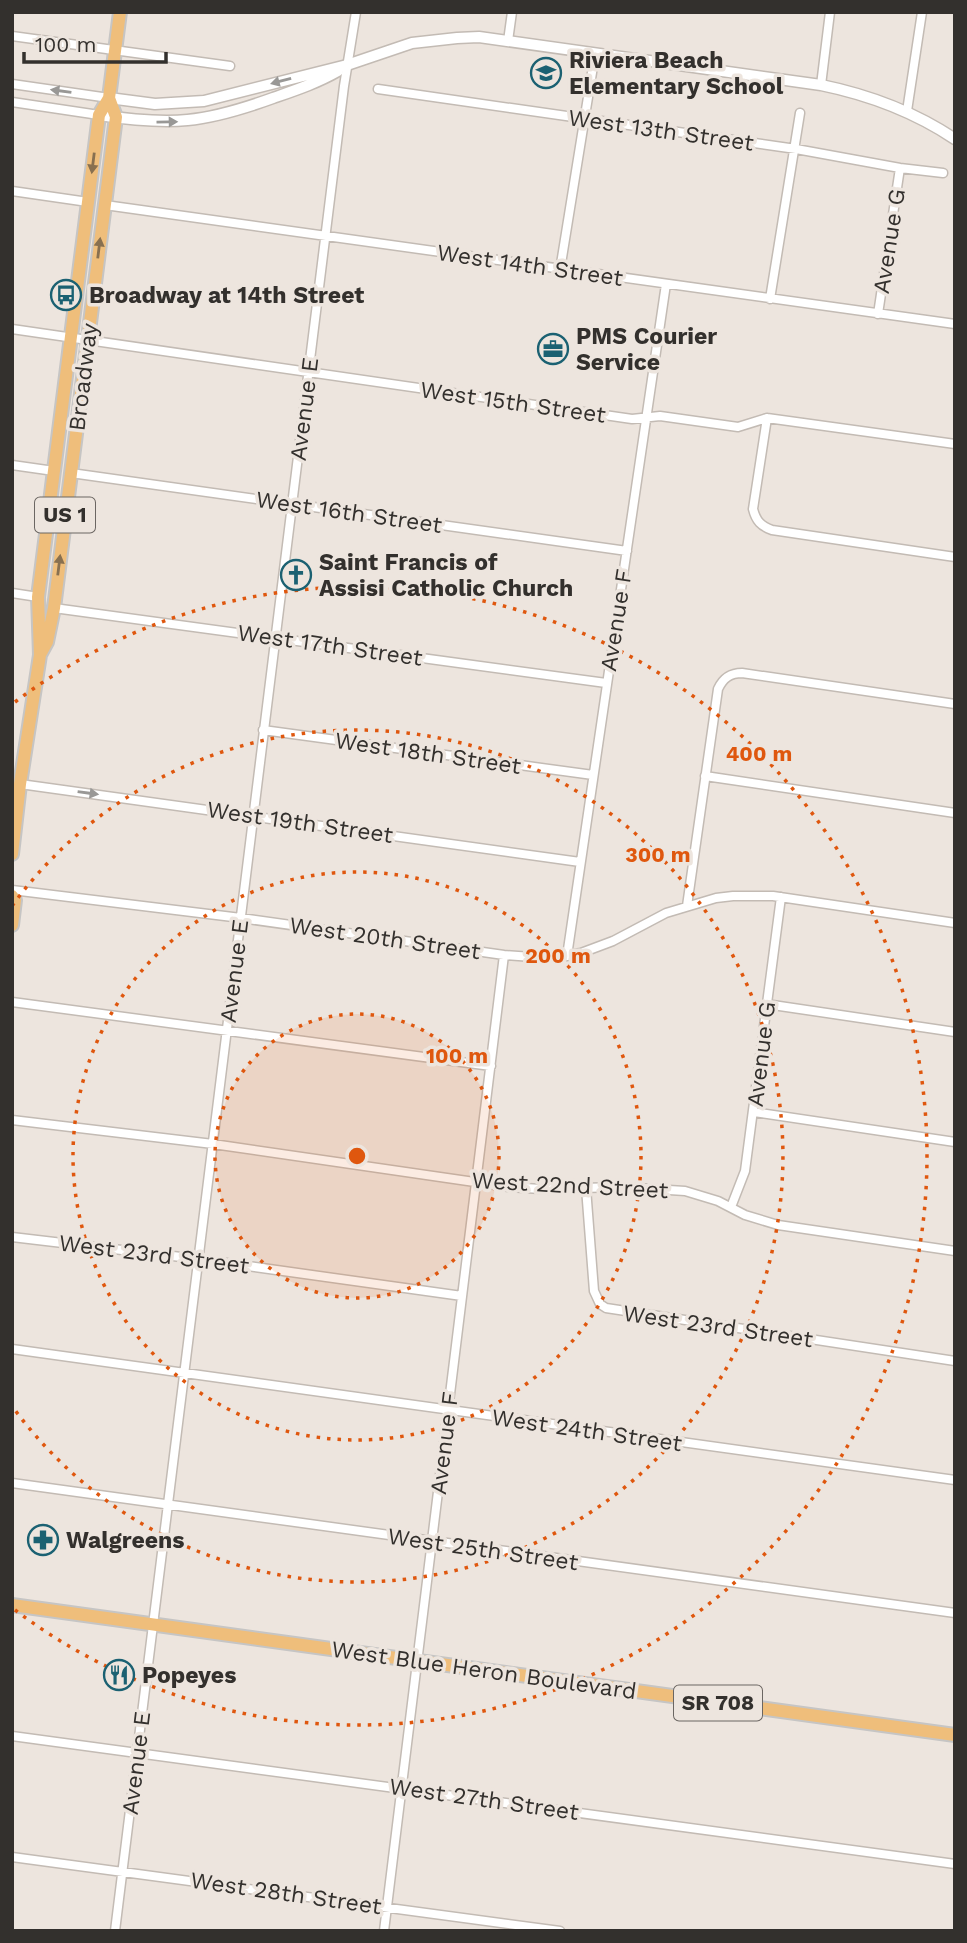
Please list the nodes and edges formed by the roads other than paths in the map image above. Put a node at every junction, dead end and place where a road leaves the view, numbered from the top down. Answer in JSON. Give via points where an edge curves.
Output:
{"nodes":[{"id":1,"x":120,"y":12,"type":"edge"},
{"id":2,"x":356,"y":12,"type":"edge"},
{"id":3,"x":512,"y":12,"type":"edge"},
{"id":4,"x":830,"y":12,"type":"edge"},
{"id":5,"x":922,"y":12,"type":"edge"},
{"id":6,"x":12,"y":37,"type":"edge"},
{"id":7,"x":508,"y":41,"type":"junction"},
{"id":8,"x":115,"y":51,"type":"junction"},
{"id":9,"x":595,"y":54,"type":"junction"},
{"id":10,"x":347,"y":65,"type":"junction"},
{"id":11,"x":230,"y":66,"type":"dead end"},
{"id":12,"x":12,"y":84,"type":"edge"},
{"id":13,"x":821,"y":85,"type":"junction"},
{"id":14,"x":378,"y":89,"type":"dead end"},
{"id":15,"x":109,"y":98,"type":"junction"},
{"id":16,"x":12,"y":102,"type":"edge"},
{"id":17,"x":907,"y":111,"type":"junction"},
{"id":18,"x":800,"y":113,"type":"dead end"},
{"id":19,"x":99,"y":115,"type":"junction"},
{"id":20,"x":116,"y":117,"type":"junction"},
{"id":21,"x":584,"y":119,"type":"junction"},
{"id":22,"x":955,"y":139,"type":"edge"},
{"id":23,"x":796,"y":149,"type":"junction"},
{"id":24,"x":900,"y":168,"type":"junction"},
{"id":25,"x":943,"y":173,"type":"dead end"},
{"id":26,"x":12,"y":191,"type":"edge"},
{"id":27,"x":88,"y":202,"type":"junction"},
{"id":28,"x":105,"y":205,"type":"junction"},
{"id":29,"x":325,"y":237,"type":"junction"},
{"id":30,"x":560,"y":270,"type":"junction"},
{"id":31,"x":666,"y":284,"type":"junction"},
{"id":32,"x":770,"y":299,"type":"junction"},
{"id":33,"x":878,"y":314,"type":"junction"},
{"id":34,"x":955,"y":324,"type":"edge"},
{"id":35,"x":12,"y":329,"type":"edge"},
{"id":36,"x":71,"y":337,"type":"junction"},
{"id":37,"x":88,"y":340,"type":"junction"},
{"id":38,"x":309,"y":372,"type":"junction"},
{"id":39,"x":645,"y":418,"type":"junction"},
{"id":40,"x":766,"y":418,"type":"junction"},
{"id":41,"x":955,"y":444,"type":"edge"},
{"id":42,"x":12,"y":465,"type":"edge"},
{"id":43,"x":54,"y":471,"type":"junction"},
{"id":44,"x":71,"y":473,"type":"junction"},
{"id":45,"x":292,"y":505,"type":"junction"},
{"id":46,"x":627,"y":551,"type":"junction"},
{"id":47,"x":955,"y":557,"type":"edge"},
{"id":48,"x":12,"y":593,"type":"edge"},
{"id":49,"x":38,"y":597,"type":"junction"},
{"id":50,"x":54,"y":608,"type":"junction"},
{"id":51,"x":275,"y":636,"type":"junction"},
{"id":52,"x":40,"y":655,"type":"junction"},
{"id":53,"x":606,"y":683,"type":"junction"},
{"id":54,"x":955,"y":704,"type":"edge"},
{"id":55,"x":263,"y":730,"type":"junction"},
{"id":56,"x":593,"y":775,"type":"junction"},
{"id":57,"x":705,"y":776,"type":"junction"},
{"id":58,"x":20,"y":784,"type":"junction"},
{"id":59,"x":955,"y":813,"type":"edge"},
{"id":60,"x":253,"y":815,"type":"junction"},
{"id":61,"x":12,"y":854,"type":"edge"},
{"id":62,"x":580,"y":862,"type":"junction"},
{"id":63,"x":12,"y":890,"type":"edge"},
{"id":64,"x":12,"y":896,"type":"edge"},
{"id":65,"x":781,"y":897,"type":"junction"},
{"id":66,"x":687,"y":906,"type":"junction"},
{"id":67,"x":241,"y":918,"type":"junction"},
{"id":68,"x":955,"y":923,"type":"edge"},
{"id":69,"x":12,"y":925,"type":"edge"},
{"id":70,"x":504,"y":955,"type":"junction"},
{"id":71,"x":567,"y":956,"type":"junction"},
{"id":72,"x":12,"y":1002,"type":"edge"},
{"id":73,"x":766,"y":1004,"type":"junction"},
{"id":74,"x":227,"y":1029,"type":"junction"},
{"id":75,"x":955,"y":1032,"type":"edge"},
{"id":76,"x":491,"y":1066,"type":"junction"},
{"id":77,"x":754,"y":1112,"type":"junction"},
{"id":78,"x":12,"y":1120,"type":"edge"},
{"id":79,"x":955,"y":1142,"type":"edge"},
{"id":80,"x":213,"y":1144,"type":"junction"},
{"id":81,"x":476,"y":1183,"type":"junction"},
{"id":82,"x":586,"y":1188,"type":"junction"},
{"id":83,"x":731,"y":1207,"type":"junction"},
{"id":84,"x":12,"y":1237,"type":"edge"},
{"id":85,"x":955,"y":1251,"type":"edge"},
{"id":86,"x":198,"y":1259,"type":"junction"},
{"id":87,"x":462,"y":1296,"type":"junction"},
{"id":88,"x":12,"y":1349,"type":"edge"},
{"id":89,"x":955,"y":1361,"type":"edge"},
{"id":90,"x":184,"y":1374,"type":"junction"},
{"id":91,"x":448,"y":1411,"type":"junction"},
{"id":92,"x":955,"y":1480,"type":"edge"},
{"id":93,"x":12,"y":1483,"type":"edge"},
{"id":94,"x":169,"y":1504,"type":"junction"},
{"id":95,"x":433,"y":1542,"type":"junction"},
{"id":96,"x":12,"y":1605,"type":"edge"},
{"id":97,"x":955,"y":1613,"type":"edge"},
{"id":98,"x":153,"y":1625,"type":"junction"},
{"id":99,"x":417,"y":1661,"type":"junction"},
{"id":100,"x":955,"y":1735,"type":"edge"},
{"id":101,"x":12,"y":1736,"type":"edge"},
{"id":102,"x":138,"y":1752,"type":"junction"},
{"id":103,"x":401,"y":1788,"type":"junction"},
{"id":104,"x":12,"y":1857,"type":"edge"},
{"id":105,"x":955,"y":1864,"type":"edge"},
{"id":106,"x":123,"y":1870,"type":"junction"},
{"id":107,"x":387,"y":1907,"type":"junction"},
{"id":108,"x":115,"y":1931,"type":"edge"},
{"id":109,"x":384,"y":1931,"type":"edge"},
{"id":110,"x":560,"y":1931,"type":"edge"}],
"edges":[{"from":1,"to":8,"type":"main road","name":"Broadway","number":"US 1"},
{"from":2,"to":10,"type":"street","name":"Avenue E"},
{"from":3,"to":7,"type":"street"},
{"from":4,"to":13,"type":"street"},
{"from":5,"to":17,"type":"street"},
{"from":6,"to":8,"type":"street"},
{"from":7,"to":9,"type":"street"},
{"from":7,"to":10,"type":"street","via":[[479,37],[432,40]]},
{"from":8,"to":11,"type":"street"},
{"from":8,"to":15,"type":"main road","name":"Broadway","number":"US 1"},
{"from":9,"to":13,"type":"street"},
{"from":9,"to":21,"type":"street"},
{"from":10,"to":15,"type":"street","one_way":true,"via":[[188,103]]},
{"from":20,"to":10,"type":"street","one_way":true,"via":[[163,122],[213,117],[319,82]]},
{"from":10,"to":29,"type":"street","name":"Avenue E"},
{"from":15,"to":12,"type":"street","one_way":true},
{"from":13,"to":17,"type":"street","via":[[862,93]]},
{"from":14,"to":21,"type":"street","name":"West 13th Street"},
{"from":15,"to":19,"type":"main road","name":"Broadway","number":"US 1"},
{"from":15,"to":20,"type":"main road","name":"Broadway","number":"US 1"},
{"from":16,"to":19,"type":"street"},
{"from":17,"to":22,"type":"street"},
{"from":18,"to":23,"type":"street"},
{"from":19,"to":20,"type":"street"},
{"from":19,"to":27,"type":"main road","name":"Broadway","number":"US 1","one_way":true},
{"from":20,"to":28,"type":"main road","name":"Broadway","number":"US 1"},
{"from":21,"to":23,"type":"street","name":"West 13th Street"},
{"from":21,"to":30,"type":"street"},
{"from":23,"to":24,"type":"street","name":"West 13th Street"},
{"from":23,"to":32,"type":"street"},
{"from":24,"to":25,"type":"street","name":"West 13th Street"},
{"from":24,"to":33,"type":"street","name":"Avenue G"},
{"from":26,"to":27,"type":"street"},
{"from":27,"to":36,"type":"main road","name":"Broadway","number":"US 1"},
{"from":28,"to":29,"type":"street","name":"West 14th Street"},
{"from":37,"to":28,"type":"main road","name":"Broadway","number":"US 1","one_way":true},
{"from":29,"to":30,"type":"street","name":"West 14th Street"},
{"from":29,"to":38,"type":"street","name":"Avenue E"},
{"from":30,"to":31,"type":"street","name":"West 14th Street"},
{"from":31,"to":32,"type":"street","name":"West 14th Street"},
{"from":31,"to":39,"type":"street","name":"Avenue F"},
{"from":32,"to":33,"type":"street","name":"West 14th Street"},
{"from":33,"to":34,"type":"street","name":"West 14th Street"},
{"from":35,"to":36,"type":"street","name":"West 15th Street"},
{"from":36,"to":37,"type":"street","name":"West 15th Street"},
{"from":36,"to":43,"type":"main road","name":"Broadway","number":"US 1"},
{"from":37,"to":38,"type":"street","name":"West 15th Street"},
{"from":37,"to":44,"type":"main road","name":"Broadway","number":"US 1"},
{"from":38,"to":39,"type":"street","name":"West 15th Street"},
{"from":38,"to":45,"type":"street","name":"Avenue E"},
{"from":39,"to":40,"type":"street","name":"West 15th Street","via":[[738,427]]},
{"from":39,"to":46,"type":"street","name":"Avenue F"},
{"from":40,"to":41,"type":"street","name":"West 15th Street"},
{"from":40,"to":47,"type":"street","via":[[753,509],[763,527]]},
{"from":42,"to":43,"type":"street"},
{"from":43,"to":49,"type":"main road","name":"Broadway","number":"US 1"},
{"from":44,"to":45,"type":"street","name":"West 16th Street"},
{"from":50,"to":44,"type":"main road","name":"Broadway","number":"US 1","one_way":true},
{"from":45,"to":46,"type":"street","name":"West 16th Street"},
{"from":45,"to":51,"type":"street","name":"Avenue E"},
{"from":46,"to":53,"type":"street","name":"Avenue F"},
{"from":48,"to":49,"type":"street"},
{"from":49,"to":52,"type":"main road","name":"Broadway","number":"US 1"},
{"from":50,"to":51,"type":"street","name":"West 17th Street"},
{"from":50,"to":52,"type":"main road","name":"Broadway","number":"US 1"},
{"from":51,"to":53,"type":"street","name":"West 17th Street"},
{"from":51,"to":55,"type":"street","name":"Avenue E"},
{"from":52,"to":58,"type":"main road","name":"Broadway","number":"US 1"},
{"from":53,"to":56,"type":"street","name":"Avenue F"},
{"from":54,"to":57,"type":"street","via":[[742,673],[725,677],[718,689]]},
{"from":55,"to":56,"type":"street","name":"West 18th Street"},
{"from":55,"to":60,"type":"street","name":"Avenue E"},
{"from":56,"to":62,"type":"street","name":"Avenue F"},
{"from":57,"to":59,"type":"street"},
{"from":57,"to":66,"type":"street"},
{"from":58,"to":60,"type":"street","name":"West 19th Street","one_way":true},
{"from":58,"to":61,"type":"main road","name":"Broadway","number":"US 1"},
{"from":60,"to":62,"type":"street","name":"West 19th Street"},
{"from":60,"to":67,"type":"street","name":"Avenue E"},
{"from":62,"to":71,"type":"street","name":"Avenue F"},
{"from":63,"to":67,"type":"street","name":"West 20th Street"},
{"from":64,"to":69,"type":"main road"},
{"from":65,"to":66,"type":"street","name":"West 20th Street","via":[[733,896]]},
{"from":65,"to":68,"type":"street","name":"West 20th Street"},
{"from":65,"to":73,"type":"street","name":"Avenue G"},
{"from":66,"to":71,"type":"street","name":"West 20th Street","via":[[657,916],[594,949]]},
{"from":67,"to":70,"type":"street","name":"West 20th Street"},
{"from":67,"to":74,"type":"street","name":"Avenue E"},
{"from":70,"to":71,"type":"street","name":"West 20th Street"},
{"from":70,"to":76,"type":"street","name":"Avenue F"},
{"from":72,"to":74,"type":"street"},
{"from":73,"to":75,"type":"street"},
{"from":73,"to":77,"type":"street","name":"Avenue G"},
{"from":74,"to":76,"type":"street"},
{"from":74,"to":80,"type":"street","name":"Avenue E"},
{"from":76,"to":81,"type":"street","name":"Avenue F"},
{"from":77,"to":79,"type":"street"},
{"from":77,"to":83,"type":"street","name":"Avenue G","via":[[745,1171]]},
{"from":78,"to":80,"type":"street","name":"West 22nd Street"},
{"from":80,"to":81,"type":"street","name":"West 22nd Street"},
{"from":80,"to":86,"type":"street","name":"Avenue E"},
{"from":81,"to":82,"type":"street","name":"West 22nd Street"},
{"from":81,"to":87,"type":"street","name":"Avenue F"},
{"from":82,"to":83,"type":"street","name":"West 22nd Street","via":[[685,1191]]},
{"from":82,"to":89,"type":"street","name":"West 23rd Street","via":[[594,1291],[606,1308]]},
{"from":83,"to":85,"type":"street","name":"West 22nd Street","via":[[778,1225]]},
{"from":84,"to":86,"type":"street","name":"West 23rd Street"},
{"from":86,"to":87,"type":"street","name":"West 23rd Street"},
{"from":86,"to":90,"type":"street","name":"Avenue E"},
{"from":87,"to":91,"type":"street","name":"Avenue F"},
{"from":88,"to":90,"type":"street","name":"West 24th Street"},
{"from":90,"to":91,"type":"street","name":"West 24th Street"},
{"from":90,"to":94,"type":"street","name":"Avenue E"},
{"from":91,"to":92,"type":"street","name":"West 24th Street"},
{"from":91,"to":95,"type":"street","name":"Avenue F"},
{"from":93,"to":94,"type":"street","name":"West 25th Street"},
{"from":94,"to":95,"type":"street","name":"West 25th Street"},
{"from":94,"to":98,"type":"street","name":"Avenue E"},
{"from":95,"to":97,"type":"street","name":"West 25th Street"},
{"from":95,"to":99,"type":"street","name":"Avenue F"},
{"from":96,"to":98,"type":"main road","name":"West Blue Heron Boulevard","number":"SR 708"},
{"from":98,"to":99,"type":"main road","name":"West Blue Heron Boulevard","number":"SR 708"},
{"from":98,"to":102,"type":"street","name":"Avenue E"},
{"from":99,"to":100,"type":"main road","name":"West Blue Heron Boulevard","number":"SR 708"},
{"from":99,"to":103,"type":"street","name":"Avenue F"},
{"from":101,"to":102,"type":"street","name":"West 27th Street"},
{"from":102,"to":103,"type":"street","name":"West 27th Street"},
{"from":102,"to":106,"type":"street","name":"Avenue E"},
{"from":103,"to":105,"type":"street","name":"West 27th Street"},
{"from":103,"to":107,"type":"street","name":"Avenue F"},
{"from":104,"to":106,"type":"street","name":"West 28th Street"},
{"from":106,"to":107,"type":"street","name":"West 28th Street"},
{"from":106,"to":108,"type":"street","name":"Avenue E"},
{"from":107,"to":109,"type":"street","name":"Avenue F"},
{"from":107,"to":110,"type":"street","name":"West 28th Street"}]}
